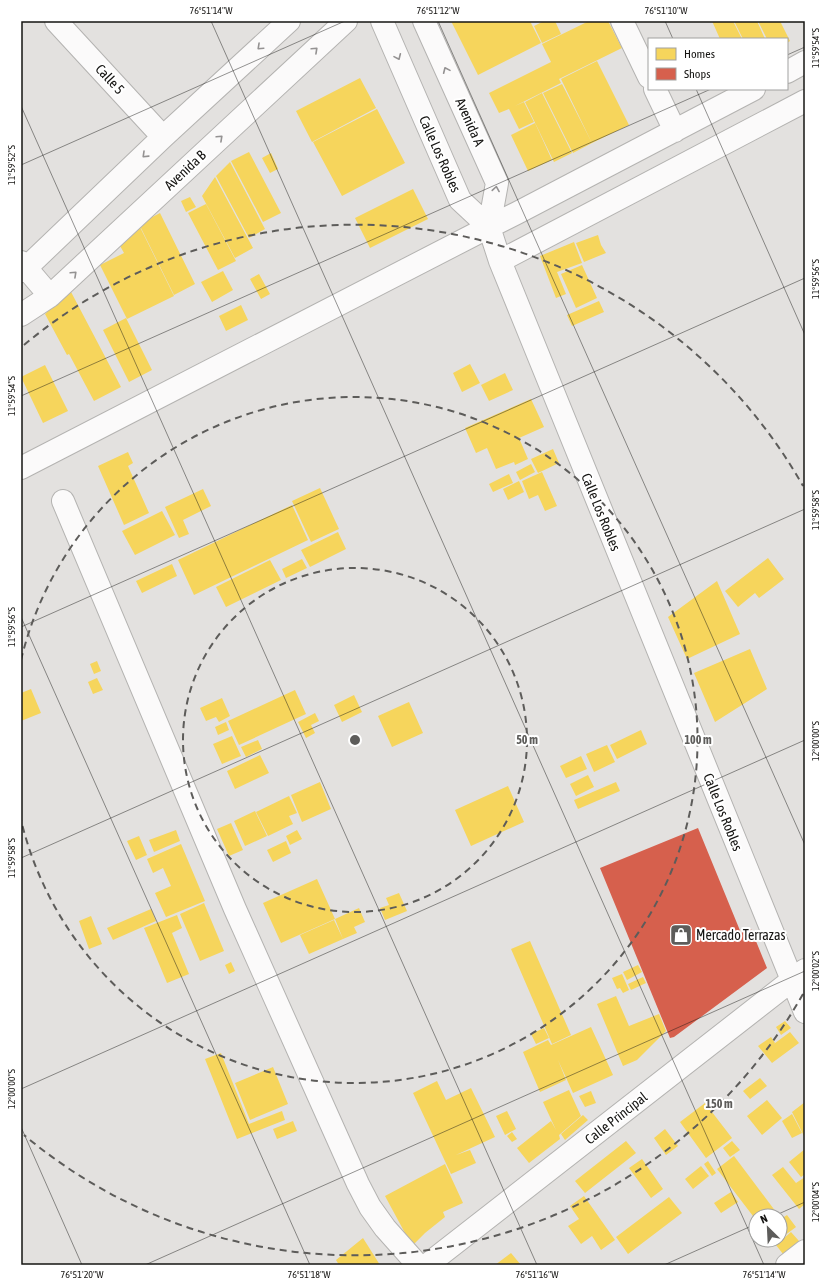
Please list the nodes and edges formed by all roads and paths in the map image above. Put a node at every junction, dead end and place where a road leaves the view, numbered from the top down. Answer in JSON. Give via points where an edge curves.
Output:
{"nodes":[{"id":1,"x":56,"y":21,"type":"edge"},
{"id":2,"x":289,"y":21,"type":"edge"},
{"id":3,"x":346,"y":21,"type":"edge"},
{"id":4,"x":382,"y":21,"type":"edge"},
{"id":5,"x":424,"y":21,"type":"edge"},
{"id":6,"x":622,"y":21,"type":"edge"},
{"id":7,"x":805,"y":62,"type":"edge"},
{"id":8,"x":788,"y":71,"type":"edge"},
{"id":9,"x":648,"y":75,"type":"edge"},
{"id":10,"x":655,"y":90,"type":"edge"},
{"id":11,"x":752,"y":90,"type":"edge"},
{"id":12,"x":805,"y":101,"type":"edge"},
{"id":13,"x":675,"y":131,"type":"junction"},
{"id":14,"x":163,"y":137,"type":"junction"},
{"id":15,"x":488,"y":227,"type":"junction"},
{"id":16,"x":500,"y":261,"type":"junction"},
{"id":17,"x":23,"y":267,"type":"edge"},
{"id":18,"x":50,"y":296,"type":"junction"},
{"id":19,"x":21,"y":316,"type":"edge"},
{"id":20,"x":21,"y":468,"type":"edge"},
{"id":21,"x":63,"y":501,"type":"dead end"},
{"id":22,"x":798,"y":975,"type":"edge"},
{"id":23,"x":805,"y":1012,"type":"edge"},
{"id":24,"x":805,"y":1251,"type":"edge"},
{"id":25,"x":418,"y":1265,"type":"edge"},
{"id":26,"x":427,"y":1265,"type":"edge"},
{"id":27,"x":787,"y":1265,"type":"edge"}],
"edges":[{"from":1,"to":14,"type":"street","name":"Calle 5"},
{"from":2,"to":14,"type":"street","one_way":true},
{"from":18,"to":3,"type":"street","name":"Avenida B","one_way":true},
{"from":4,"to":15,"type":"street","name":"Calle Los Robles","one_way":true,"via":[[460,200]]},
{"from":15,"to":5,"type":"street","name":"Avenida A","one_way":true,"via":[[497,183]]},
{"from":6,"to":9,"type":"street"},
{"from":7,"to":8,"type":"street"},
{"from":10,"to":13,"type":"street"},
{"from":11,"to":13,"type":"street"},
{"from":12,"to":16,"type":"street"},
{"from":13,"to":15,"type":"street"},
{"from":14,"to":17,"type":"street","one_way":true},
{"from":15,"to":16,"type":"street","name":"Calle Los Robles"},
{"from":15,"to":20,"type":"street"},
{"from":16,"to":22,"type":"street","name":"Calle Los Robles"},
{"from":17,"to":18,"type":"street"},
{"from":18,"to":19,"type":"street","name":"Avenida B"},
{"from":21,"to":25,"type":"street","via":[[236,909],[358,1184],[370,1207]]},
{"from":22,"to":23,"type":"street","name":"Calle Los Robles"},
{"from":22,"to":26,"type":"street","name":"Calle Principal"},
{"from":24,"to":27,"type":"street"}]}
